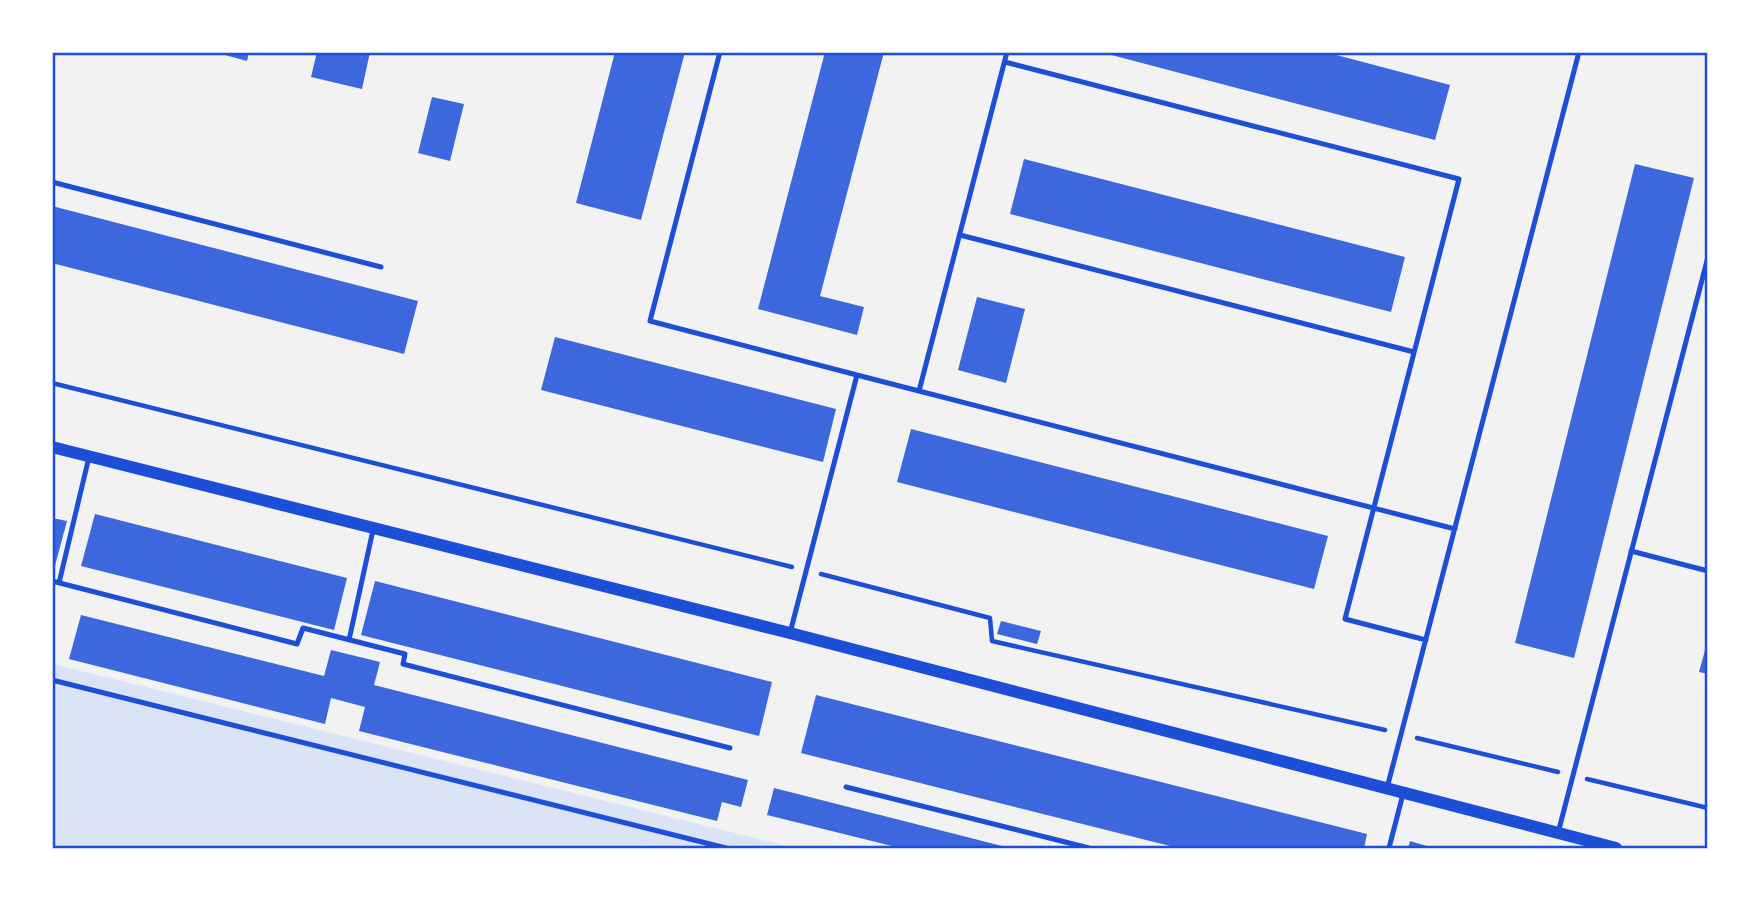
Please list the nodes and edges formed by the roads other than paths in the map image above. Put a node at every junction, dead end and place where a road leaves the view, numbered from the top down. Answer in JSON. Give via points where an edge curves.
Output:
{"nodes":[{"id":1,"x":720,"y":52,"type":"edge"},
{"id":2,"x":1007,"y":52,"type":"edge"},
{"id":3,"x":1579,"y":52,"type":"edge"},
{"id":4,"x":1005,"y":62,"type":"junction"},
{"id":5,"x":52,"y":182,"type":"edge"},
{"id":6,"x":960,"y":235,"type":"junction"},
{"id":7,"x":1707,"y":257,"type":"edge"},
{"id":8,"x":381,"y":267,"type":"dead end"},
{"id":9,"x":1414,"y":352,"type":"junction"},
{"id":10,"x":857,"y":375,"type":"junction"},
{"id":11,"x":919,"y":391,"type":"junction"},
{"id":12,"x":52,"y":447,"type":"edge"},
{"id":13,"x":89,"y":456,"type":"junction"},
{"id":14,"x":1373,"y":508,"type":"junction"},
{"id":15,"x":374,"y":528,"type":"junction"},
{"id":16,"x":1455,"y":529,"type":"junction"},
{"id":17,"x":1631,"y":551,"type":"junction"},
{"id":18,"x":1707,"y":571,"type":"edge"},
{"id":19,"x":56,"y":582,"type":"edge"},
{"id":20,"x":790,"y":633,"type":"junction"},
{"id":21,"x":349,"y":640,"type":"junction"},
{"id":22,"x":1426,"y":640,"type":"junction"},
{"id":23,"x":52,"y":680,"type":"edge"},
{"id":24,"x":730,"y":748,"type":"dead end"},
{"id":25,"x":846,"y":787,"type":"dead end"},
{"id":26,"x":1387,"y":788,"type":"junction"},
{"id":27,"x":1403,"y":793,"type":"junction"},
{"id":28,"x":1558,"y":833,"type":"junction"},
{"id":29,"x":726,"y":849,"type":"edge"},
{"id":30,"x":1089,"y":849,"type":"edge"},
{"id":31,"x":1389,"y":849,"type":"edge"},
{"id":32,"x":1616,"y":849,"type":"edge"}],
"edges":[{"from":1,"to":10,"type":"lane","via":[[650,321]]},
{"from":2,"to":4,"type":"lane"},
{"from":3,"to":16,"type":"lane"},
{"from":4,"to":6,"type":"lane"},
{"from":4,"to":9,"type":"lane","via":[[1459,179]]},
{"from":5,"to":8,"type":"lane"},
{"from":6,"to":9,"type":"lane"},
{"from":6,"to":11,"type":"lane"},
{"from":7,"to":17,"type":"lane"},
{"from":9,"to":14,"type":"lane"},
{"from":10,"to":11,"type":"lane"},
{"from":10,"to":20,"type":"lane"},
{"from":11,"to":14,"type":"lane"},
{"from":12,"to":13,"type":"street"},
{"from":13,"to":15,"type":"street"},
{"from":13,"to":19,"type":"lane"},
{"from":14,"to":16,"type":"lane"},
{"from":14,"to":22,"type":"lane","via":[[1345,619]]},
{"from":15,"to":20,"type":"street"},
{"from":15,"to":21,"type":"lane"},
{"from":16,"to":22,"type":"lane"},
{"from":17,"to":18,"type":"lane"},
{"from":17,"to":28,"type":"lane"},
{"from":19,"to":21,"type":"lane","via":[[297,644],[303,628]]},
{"from":20,"to":26,"type":"street"},
{"from":21,"to":24,"type":"lane","via":[[405,654],[403,664]]},
{"from":22,"to":26,"type":"lane"},
{"from":23,"to":29,"type":"lane"},
{"from":25,"to":30,"type":"lane"},
{"from":26,"to":27,"type":"street"},
{"from":27,"to":28,"type":"street"},
{"from":27,"to":31,"type":"lane"},
{"from":28,"to":32,"type":"street"}]}
